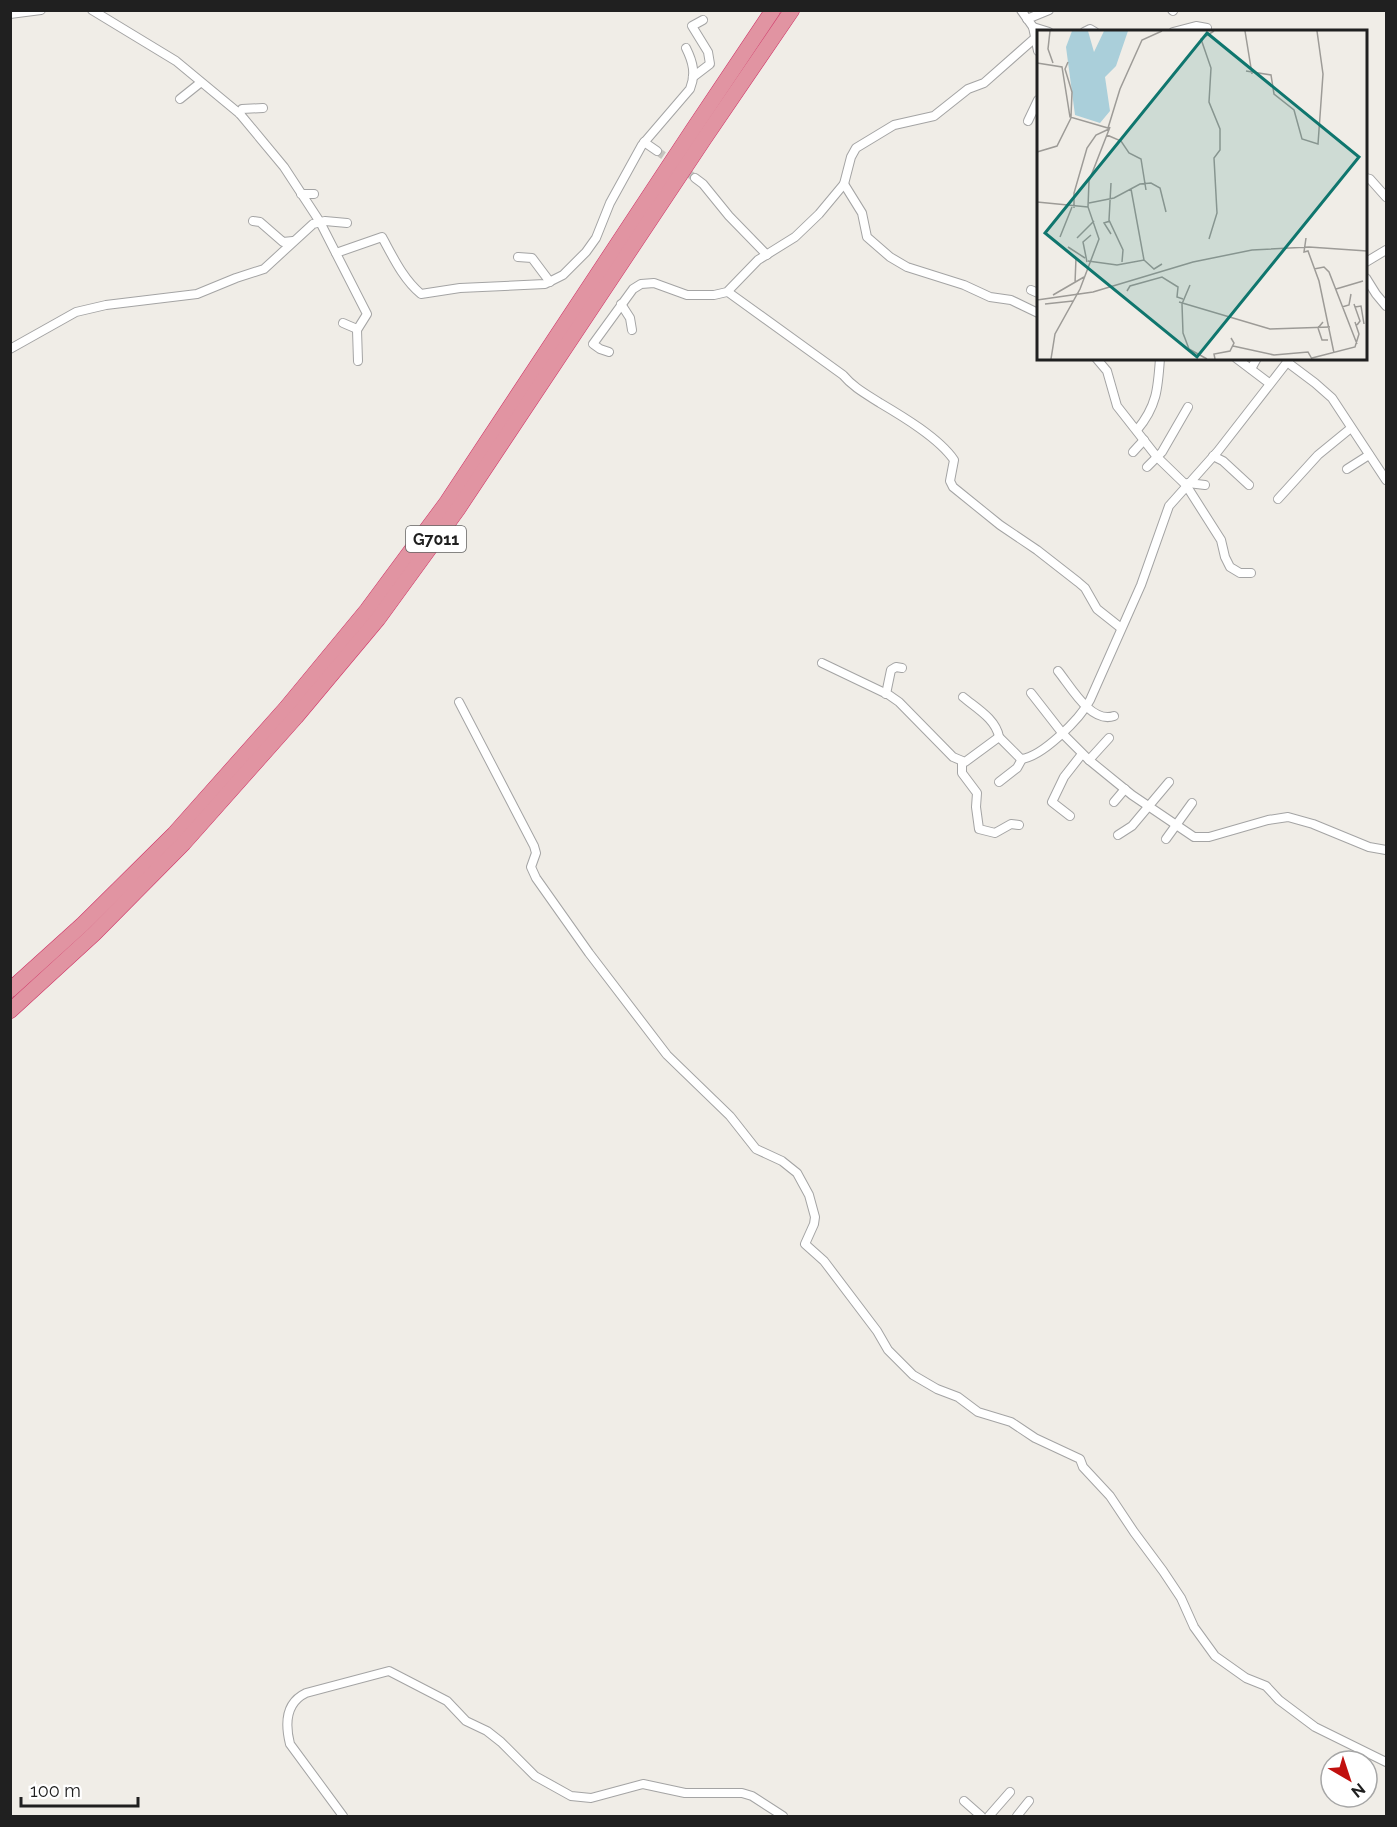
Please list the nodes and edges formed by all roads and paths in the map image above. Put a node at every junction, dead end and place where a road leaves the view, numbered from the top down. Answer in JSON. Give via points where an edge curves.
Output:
{"nodes":[{"id":1,"x":41,"y":10,"type":"edge"},
{"id":2,"x":92,"y":10,"type":"edge"},
{"id":3,"x":773,"y":10,"type":"edge"},
{"id":4,"x":792,"y":10,"type":"edge"},
{"id":5,"x":1021,"y":10,"type":"edge"},
{"id":6,"x":1049,"y":10,"type":"edge"},
{"id":7,"x":10,"y":14,"type":"edge"},
{"id":8,"x":703,"y":20,"type":"dead end"},
{"id":9,"x":1027,"y":20,"type":"junction"},
{"id":10,"x":1033,"y":27,"type":"junction"},
{"id":11,"x":1207,"y":28,"type":"dead end"},
{"id":12,"x":1043,"y":30,"type":"edge"},
{"id":13,"x":1181,"y":30,"type":"edge"},
{"id":14,"x":1035,"y":38,"type":"junction"},
{"id":15,"x":1037,"y":47,"type":"edge"},
{"id":16,"x":686,"y":48,"type":"dead end"},
{"id":17,"x":693,"y":62,"type":"junction"},
{"id":18,"x":702,"y":71,"type":"junction"},
{"id":19,"x":693,"y":77,"type":"junction"},
{"id":20,"x":200,"y":82,"type":"junction"},
{"id":21,"x":180,"y":99,"type":"dead end"},
{"id":22,"x":1037,"y":102,"type":"edge"},
{"id":23,"x":263,"y":108,"type":"dead end"},
{"id":24,"x":240,"y":114,"type":"junction"},
{"id":25,"x":1028,"y":121,"type":"dead end"},
{"id":26,"x":644,"y":142,"type":"junction"},
{"id":27,"x":657,"y":151,"type":"tunnel mouth"},
{"id":28,"x":695,"y":178,"type":"tunnel mouth"},
{"id":29,"x":1367,"y":178,"type":"edge"},
{"id":30,"x":844,"y":184,"type":"junction"},
{"id":31,"x":302,"y":194,"type":"junction"},
{"id":32,"x":314,"y":194,"type":"dead end"},
{"id":33,"x":1386,"y":197,"type":"edge"},
{"id":34,"x":253,"y":221,"type":"dead end"},
{"id":35,"x":319,"y":221,"type":"junction"},
{"id":36,"x":346,"y":223,"type":"dead end"},
{"id":37,"x":294,"y":241,"type":"junction"},
{"id":38,"x":1386,"y":250,"type":"edge"},
{"id":39,"x":336,"y":253,"type":"junction"},
{"id":40,"x":767,"y":255,"type":"junction"},
{"id":41,"x":518,"y":257,"type":"dead end"},
{"id":42,"x":1367,"y":261,"type":"edge"},
{"id":43,"x":550,"y":282,"type":"junction"},
{"id":44,"x":1369,"y":288,"type":"edge"},
{"id":45,"x":728,"y":292,"type":"junction"},
{"id":46,"x":621,"y":304,"type":"junction"},
{"id":47,"x":1386,"y":306,"type":"edge"},
{"id":48,"x":1037,"y":312,"type":"edge"},
{"id":49,"x":343,"y":323,"type":"dead end"},
{"id":50,"x":357,"y":329,"type":"junction"},
{"id":51,"x":632,"y":330,"type":"dead end"},
{"id":52,"x":10,"y":350,"type":"edge"},
{"id":53,"x":609,"y":352,"type":"dead end"},
{"id":54,"x":1098,"y":360,"type":"edge"},
{"id":55,"x":1160,"y":360,"type":"edge"},
{"id":56,"x":1239,"y":360,"type":"edge"},
{"id":57,"x":1256,"y":360,"type":"edge"},
{"id":58,"x":1287,"y":360,"type":"edge"},
{"id":59,"x":358,"y":361,"type":"dead end"},
{"id":60,"x":1251,"y":369,"type":"junction"},
{"id":61,"x":1269,"y":382,"type":"junction"},
{"id":62,"x":1188,"y":407,"type":"dead end"},
{"id":63,"x":1351,"y":428,"type":"junction"},
{"id":64,"x":1137,"y":430,"type":"junction"},
{"id":65,"x":1144,"y":440,"type":"junction"},
{"id":66,"x":1133,"y":452,"type":"dead end"},
{"id":67,"x":1369,"y":455,"type":"junction"},
{"id":68,"x":1213,"y":456,"type":"junction"},
{"id":69,"x":1157,"y":457,"type":"junction"},
{"id":70,"x":1147,"y":467,"type":"dead end"},
{"id":71,"x":1347,"y":469,"type":"dead end"},
{"id":72,"x":1386,"y":480,"type":"edge"},
{"id":73,"x":1187,"y":484,"type":"junction"},
{"id":74,"x":1205,"y":485,"type":"dead end"},
{"id":75,"x":1249,"y":485,"type":"dead end"},
{"id":76,"x":1278,"y":499,"type":"dead end"},
{"id":77,"x":1251,"y":573,"type":"dead end"},
{"id":78,"x":1121,"y":628,"type":"junction"},
{"id":79,"x":822,"y":663,"type":"dead end"},
{"id":80,"x":903,"y":669,"type":"dead end"},
{"id":81,"x":1058,"y":671,"type":"dead end"},
{"id":82,"x":1031,"y":693,"type":"dead end"},
{"id":83,"x":886,"y":694,"type":"junction"},
{"id":84,"x":963,"y":697,"type":"dead end"},
{"id":85,"x":459,"y":702,"type":"dead end"},
{"id":86,"x":1087,"y":707,"type":"junction"},
{"id":87,"x":1114,"y":716,"type":"dead end"},
{"id":88,"x":1063,"y":734,"type":"junction"},
{"id":89,"x":999,"y":737,"type":"junction"},
{"id":90,"x":1109,"y":738,"type":"dead end"},
{"id":91,"x":1085,"y":757,"type":"junction"},
{"id":92,"x":1022,"y":759,"type":"junction"},
{"id":93,"x":962,"y":762,"type":"junction"},
{"id":94,"x":999,"y":782,"type":"dead end"},
{"id":95,"x":1169,"y":782,"type":"dead end"},
{"id":96,"x":1125,"y":789,"type":"junction"},
{"id":97,"x":1114,"y":802,"type":"dead end"},
{"id":98,"x":1192,"y":803,"type":"dead end"},
{"id":99,"x":1149,"y":806,"type":"junction"},
{"id":100,"x":1070,"y":816,"type":"dead end"},
{"id":101,"x":1019,"y":825,"type":"dead end"},
{"id":102,"x":1176,"y":825,"type":"junction"},
{"id":103,"x":1118,"y":835,"type":"dead end"},
{"id":104,"x":1166,"y":839,"type":"dead end"},
{"id":105,"x":1386,"y":850,"type":"edge"},
{"id":106,"x":10,"y":990,"type":"edge"},
{"id":107,"x":10,"y":1011,"type":"edge"},
{"id":108,"x":1386,"y":1762,"type":"edge"},
{"id":109,"x":1011,"y":1792,"type":"dead end"},
{"id":110,"x":964,"y":1801,"type":"dead end"},
{"id":111,"x":1029,"y":1801,"type":"dead end"},
{"id":112,"x":342,"y":1816,"type":"edge"},
{"id":113,"x":783,"y":1816,"type":"edge"},
{"id":114,"x":981,"y":1816,"type":"edge"},
{"id":115,"x":989,"y":1816,"type":"edge"},
{"id":116,"x":1017,"y":1816,"type":"edge"}],
"edges":[{"from":1,"to":7,"type":"street"},
{"from":2,"to":20,"type":"street","via":[[176,61]]},
{"from":3,"to":106,"type":"highway","number":"G7011","via":[[447,502],[367,610],[174,834]]},
{"from":4,"to":107,"type":"highway","number":"G7011","via":[[458,509],[378,619],[184,843]]},
{"from":5,"to":9,"type":"street"},
{"from":6,"to":9,"type":"street"},
{"from":8,"to":18,"type":"street","via":[[693,26],[709,55],[710,64]]},
{"from":9,"to":10,"type":"street"},
{"from":10,"to":12,"type":"street"},
{"from":10,"to":14,"type":"street"},
{"from":11,"to":13,"type":"street"},
{"from":14,"to":15,"type":"street"},
{"from":14,"to":30,"type":"street","via":[[984,83],[968,89],[934,116],[894,124],[856,148]]},
{"from":16,"to":17,"type":"street"},
{"from":17,"to":18,"type":"street"},
{"from":17,"to":19,"type":"street"},
{"from":18,"to":19,"type":"street"},
{"from":19,"to":26,"type":"street","via":[[686,94]]},
{"from":20,"to":21,"type":"street"},
{"from":20,"to":24,"type":"street"},
{"from":22,"to":25,"type":"street"},
{"from":23,"to":24,"type":"street","via":[[242,109]]},
{"from":24,"to":31,"type":"street"},
{"from":26,"to":27,"type":"street"},
{"from":26,"to":43,"type":"street","via":[[610,203],[596,238],[563,275]]},
{"from":28,"to":40,"type":"street"},
{"from":29,"to":33,"type":"street"},
{"from":30,"to":40,"type":"street","via":[[804,230]]},
{"from":30,"to":48,"type":"street","via":[[862,213],[867,237],[890,257],[907,267]]},
{"from":31,"to":32,"type":"street"},
{"from":31,"to":35,"type":"street"},
{"from":34,"to":37,"type":"street","via":[[260,222],[283,242]]},
{"from":35,"to":36,"type":"street"},
{"from":35,"to":37,"type":"street"},
{"from":35,"to":39,"type":"street"},
{"from":37,"to":52,"type":"street","via":[[264,269],[197,294],[76,312]]},
{"from":38,"to":42,"type":"street"},
{"from":39,"to":43,"type":"street","via":[[382,237],[398,266],[421,294]]},
{"from":39,"to":50,"type":"street","via":[[367,314]]},
{"from":40,"to":45,"type":"street"},
{"from":41,"to":43,"type":"street","via":[[532,258]]},
{"from":44,"to":47,"type":"street"},
{"from":45,"to":46,"type":"street","via":[[687,295],[648,283],[633,289]]},
{"from":45,"to":78,"type":"street","via":[[945,450],[954,460],[950,481],[953,487],[1078,582],[1096,609]]},
{"from":46,"to":51,"type":"street"},
{"from":46,"to":53,"type":"street","via":[[593,344]]},
{"from":49,"to":50,"type":"street"},
{"from":50,"to":59,"type":"street"},
{"from":54,"to":64,"type":"street","via":[[1107,371],[1115,403]]},
{"from":55,"to":64,"type":"street","via":[[1156,398]]},
{"from":56,"to":60,"type":"street"},
{"from":57,"to":60,"type":"street"},
{"from":58,"to":61,"type":"street"},
{"from":58,"to":63,"type":"street","via":[[1332,399]]},
{"from":60,"to":61,"type":"street"},
{"from":61,"to":68,"type":"street"},
{"from":62,"to":69,"type":"street"},
{"from":63,"to":67,"type":"street"},
{"from":63,"to":76,"type":"street","via":[[1318,455]]},
{"from":64,"to":65,"type":"street"},
{"from":65,"to":66,"type":"street"},
{"from":65,"to":69,"type":"street"},
{"from":67,"to":71,"type":"street"},
{"from":67,"to":72,"type":"street"},
{"from":68,"to":73,"type":"street"},
{"from":68,"to":75,"type":"street"},
{"from":69,"to":70,"type":"street"},
{"from":69,"to":73,"type":"street"},
{"from":73,"to":74,"type":"street"},
{"from":73,"to":77,"type":"street","via":[[1221,540],[1230,567],[1240,573]]},
{"from":73,"to":78,"type":"street","via":[[1169,506]]},
{"from":78,"to":86,"type":"street"},
{"from":79,"to":83,"type":"street"},
{"from":80,"to":83,"type":"street","via":[[891,670]]},
{"from":81,"to":86,"type":"street"},
{"from":82,"to":88,"type":"street"},
{"from":83,"to":93,"type":"street"},
{"from":84,"to":89,"type":"street","via":[[990,720]]},
{"from":85,"to":108,"type":"street","via":[[534,846],[531,867],[536,878],[667,1055],[730,1116],[756,1149],[797,1173],[815,1217],[805,1244],[830,1268],[888,1350],[917,1378],[958,1397],[978,1412],[1011,1422],[1030,1436],[1080,1459],[1163,1570],[1215,1656],[1246,1678],[1266,1686],[1315,1727]]},
{"from":86,"to":87,"type":"street","via":[[1101,717]]},
{"from":86,"to":88,"type":"street"},
{"from":88,"to":91,"type":"street"},
{"from":88,"to":92,"type":"street"},
{"from":89,"to":92,"type":"street"},
{"from":89,"to":93,"type":"street"},
{"from":90,"to":91,"type":"street"},
{"from":91,"to":96,"type":"street"},
{"from":91,"to":100,"type":"street","via":[[1064,777],[1053,798]]},
{"from":92,"to":94,"type":"street"},
{"from":93,"to":101,"type":"street","via":[[962,773],[977,793],[979,829],[995,833],[1011,824]]},
{"from":95,"to":99,"type":"street"},
{"from":96,"to":97,"type":"street"},
{"from":96,"to":99,"type":"street"},
{"from":98,"to":102,"type":"street"},
{"from":99,"to":102,"type":"street"},
{"from":99,"to":103,"type":"street"},
{"from":102,"to":104,"type":"street"},
{"from":102,"to":105,"type":"street","via":[[1194,837],[1203,838],[1288,818]]},
{"from":109,"to":115,"type":"street"},
{"from":110,"to":114,"type":"street"},
{"from":111,"to":116,"type":"street"},
{"from":112,"to":113,"type":"street","via":[[290,1744],[286,1731],[288,1714],[295,1700],[306,1693],[388,1671],[447,1701],[466,1721],[501,1742],[535,1776],[571,1796],[591,1798],[643,1784],[684,1793],[742,1793]]}]}
